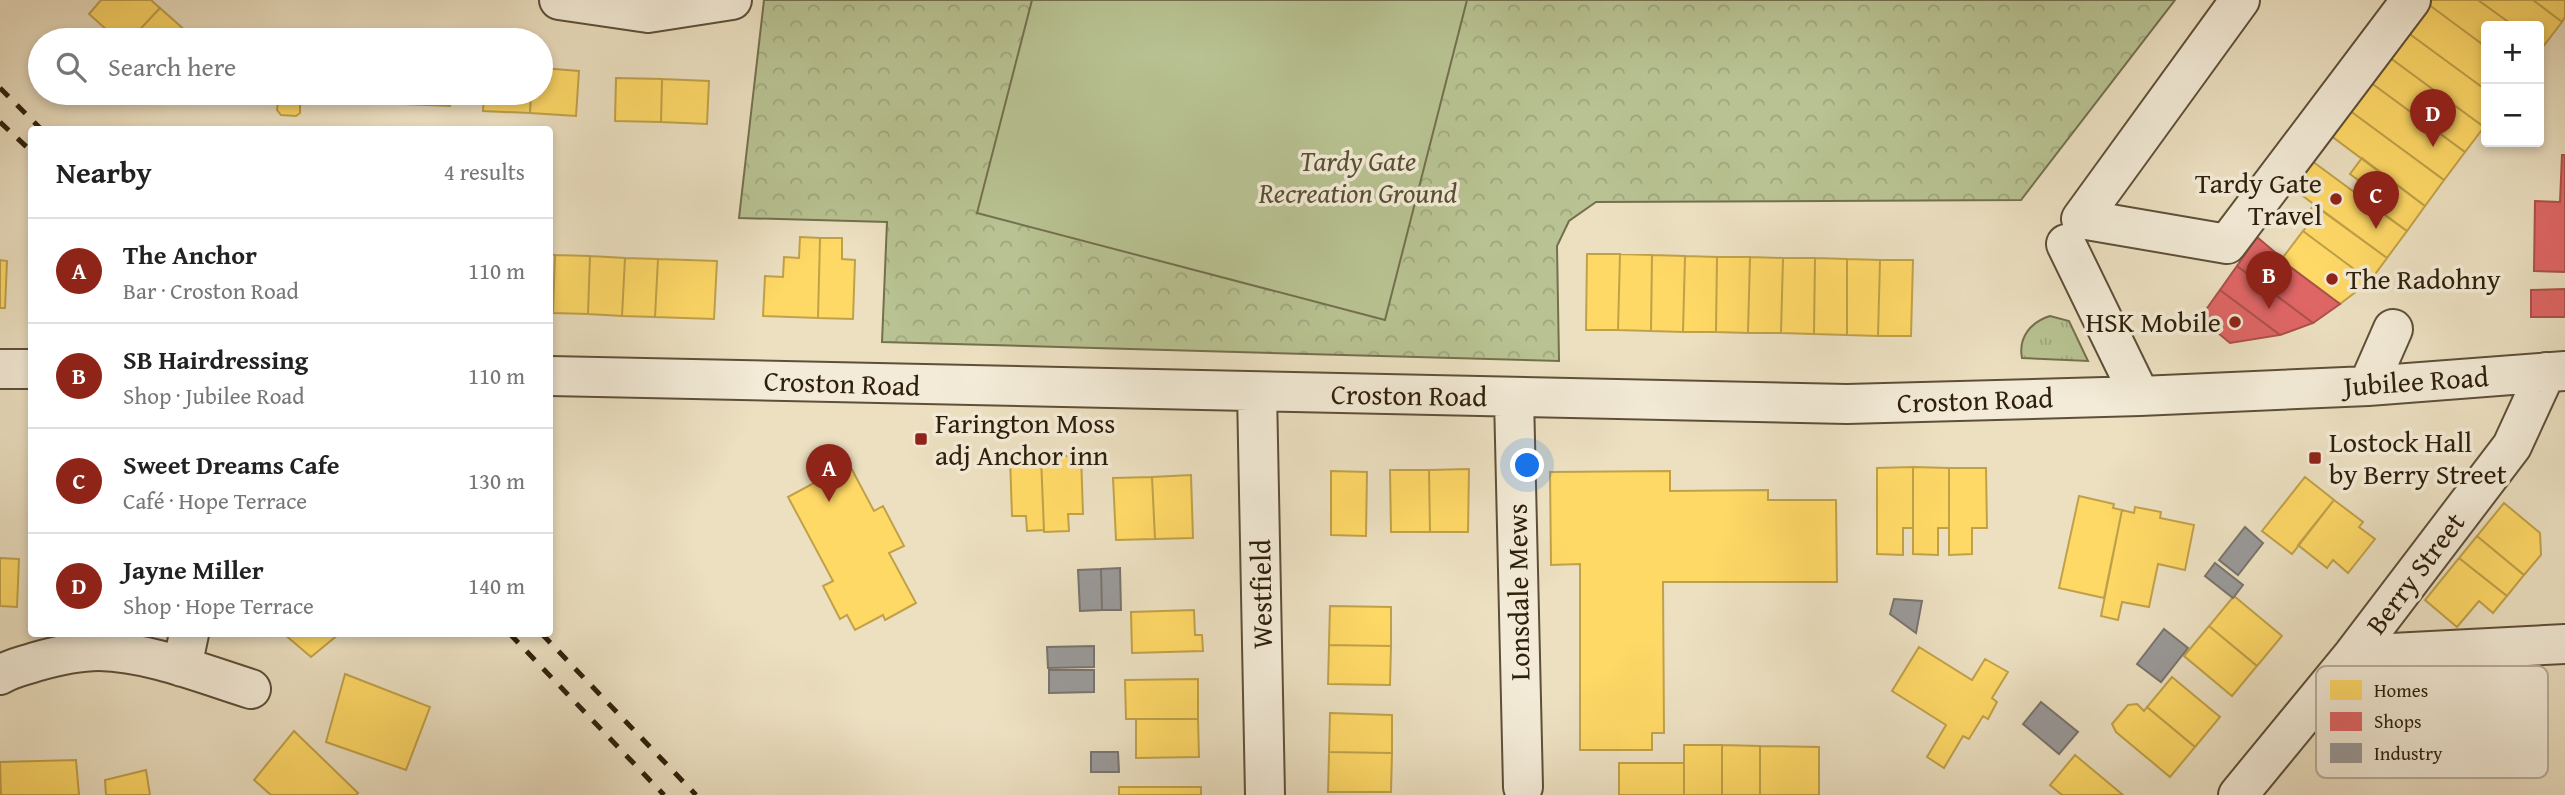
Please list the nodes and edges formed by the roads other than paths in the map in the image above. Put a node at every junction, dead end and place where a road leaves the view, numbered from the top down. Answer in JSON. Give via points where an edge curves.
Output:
{"nodes":[{"id":1,"x":559,"y":0,"type":"edge"},
{"id":2,"x":732,"y":0,"type":"edge"},
{"id":3,"x":2240,"y":0,"type":"edge"},
{"id":4,"x":2412,"y":0,"type":"edge"},
{"id":5,"x":2066,"y":244,"type":"dead end"},
{"id":6,"x":2393,"y":329,"type":"dead end"},
{"id":7,"x":0,"y":369,"type":"edge"},
{"id":8,"x":28,"y":369,"type":"edge"},
{"id":9,"x":2555,"y":371,"type":"edge"},
{"id":10,"x":553,"y":376,"type":"edge"},
{"id":11,"x":2368,"y":386,"type":"junction"},
{"id":12,"x":2267,"y":389,"type":"joint"},
{"id":13,"x":1257,"y":392,"type":"junction"},
{"id":14,"x":2140,"y":396,"type":"junction"},
{"id":15,"x":1514,"y":397,"type":"junction"},
{"id":16,"x":2565,"y":644,"type":"edge"},
{"id":17,"x":185,"y":650,"type":"edge"},
{"id":18,"x":2353,"y":655,"type":"junction"},
{"id":19,"x":2344,"y":666,"type":"edge"},
{"id":20,"x":0,"y":675,"type":"edge"},
{"id":21,"x":251,"y":689,"type":"dead end"},
{"id":22,"x":2316,"y":700,"type":"edge"},
{"id":23,"x":1523,"y":787,"type":"dead end"},
{"id":24,"x":1265,"y":795,"type":"edge"},
{"id":25,"x":2238,"y":795,"type":"edge"}],
"edges":[{"from":1,"to":2,"type":"street","via":[[648,13]]},
{"from":3,"to":4,"type":"street","via":[[2081,219],[2227,244]]},
{"from":5,"to":14,"type":"street"},
{"from":6,"to":11,"type":"street"},
{"from":7,"to":8,"type":"street"},
{"from":9,"to":11,"type":"street","name":"Jubilee Road"},
{"from":9,"to":18,"type":"street","name":"Berry Street","via":[[2512,446]]},
{"from":10,"to":13,"type":"street","name":"Croston Road"},
{"from":11,"to":12,"type":"street","name":"Jubilee Road"},
{"from":12,"to":14,"type":"street","name":"Croston Road"},
{"from":13,"to":15,"type":"street","name":"Croston Road"},
{"from":13,"to":24,"type":"street","name":"Westfield"},
{"from":14,"to":15,"type":"street","name":"Croston Road","via":[[1847,404]]},
{"from":15,"to":23,"type":"street","name":"Lonsdale Mews"},
{"from":16,"to":18,"type":"street"},
{"from":17,"to":20,"type":"street","via":[[134,656],[99,651],[59,655]]},
{"from":17,"to":21,"type":"street"},
{"from":18,"to":19,"type":"street","name":"Berry Street"},
{"from":22,"to":25,"type":"street","name":"Berry Street"}]}
